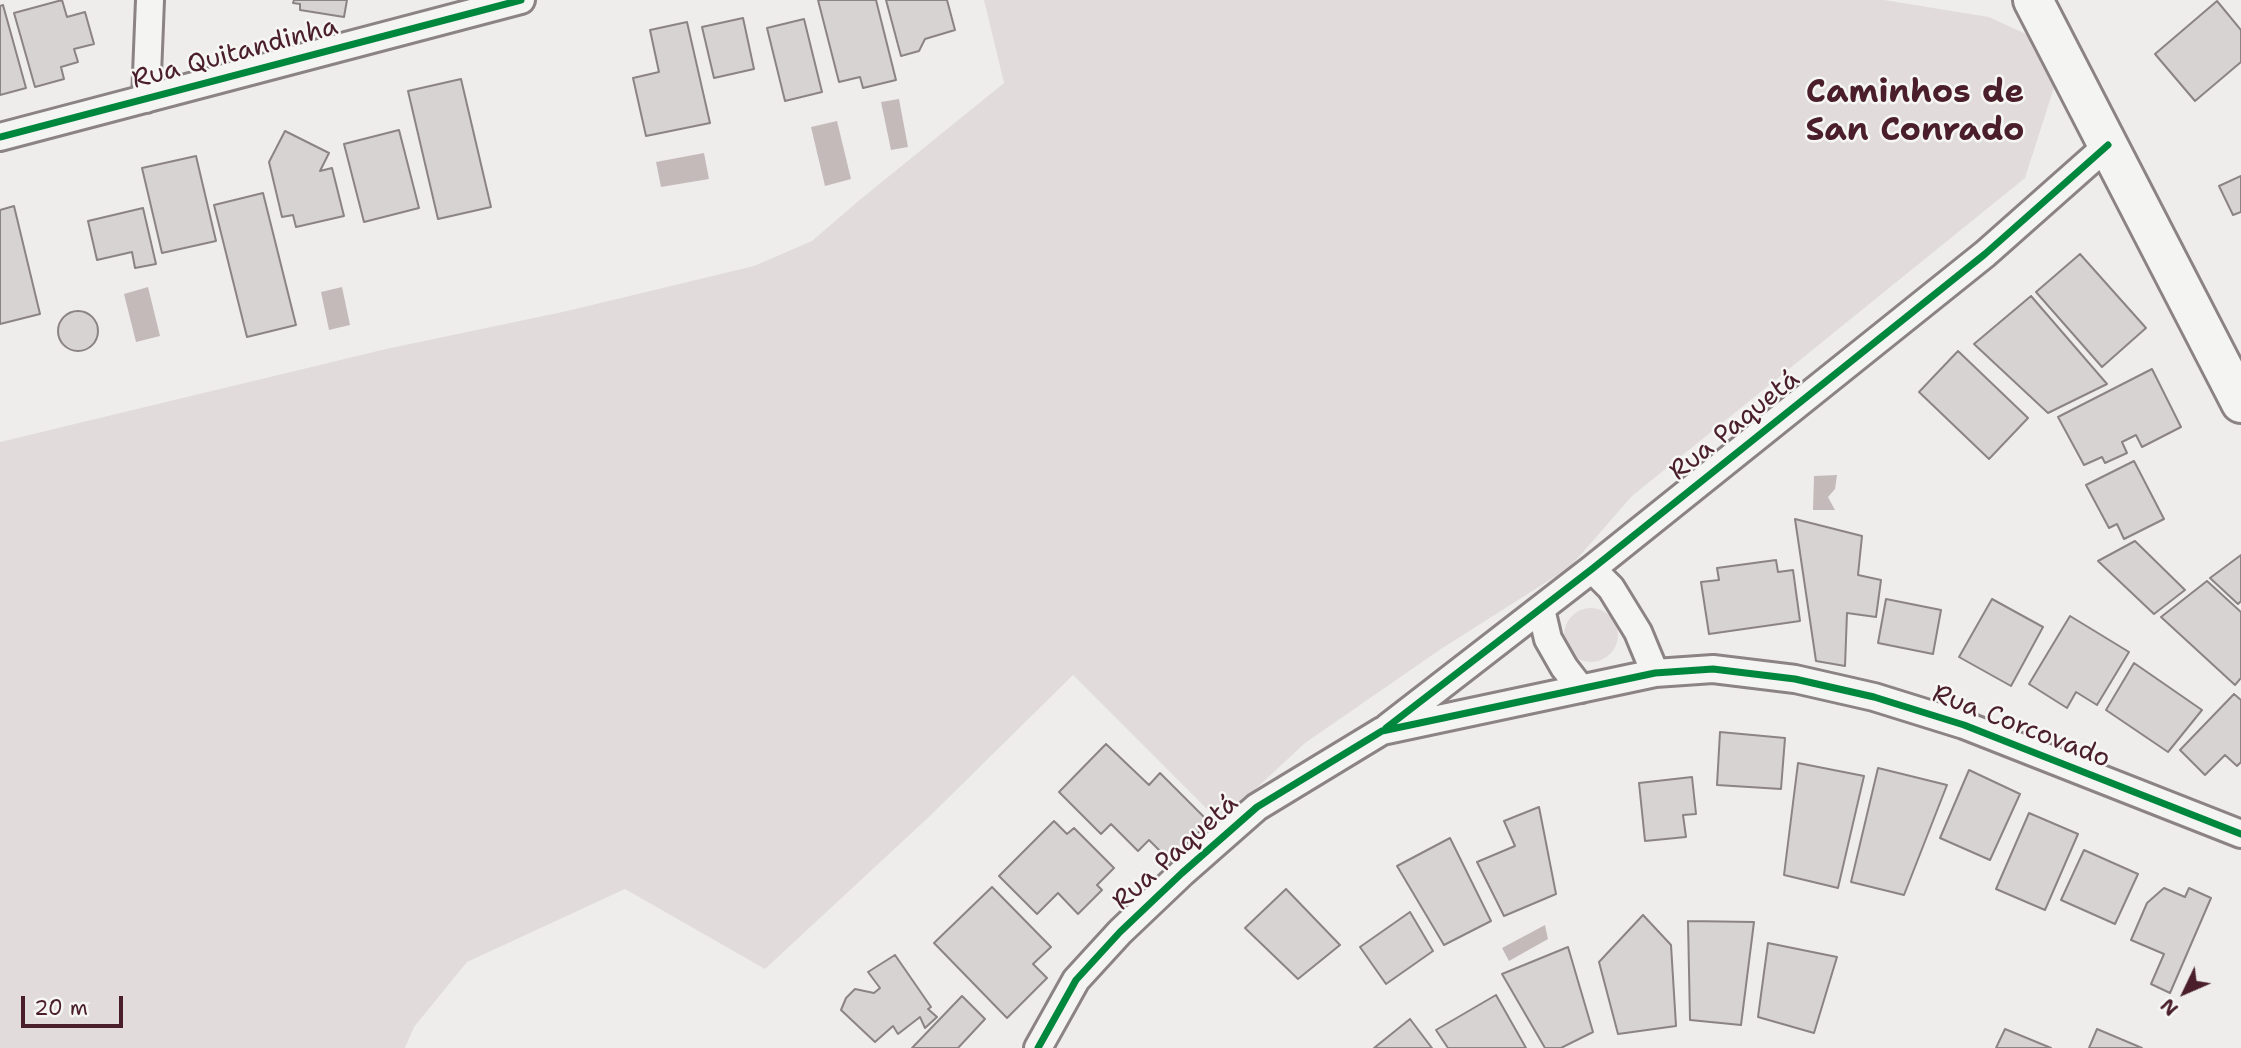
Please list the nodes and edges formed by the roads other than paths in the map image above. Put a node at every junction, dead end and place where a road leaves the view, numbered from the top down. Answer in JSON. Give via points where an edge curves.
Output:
{"nodes":[{"id":1,"x":150,"y":0,"type":"edge"},
{"id":2,"x":522,"y":0,"type":"edge"},
{"id":3,"x":2033,"y":0,"type":"edge"},
{"id":4,"x":146,"y":99,"type":"junction"},
{"id":5,"x":0,"y":136,"type":"edge"},
{"id":6,"x":2108,"y":145,"type":"junction"},
{"id":7,"x":2241,"y":403,"type":"edge"},
{"id":8,"x":1592,"y":569,"type":"junction"},
{"id":9,"x":1541,"y":608,"type":"junction"},
{"id":10,"x":1655,"y":673,"type":"junction"},
{"id":11,"x":1581,"y":689,"type":"junction"},
{"id":12,"x":1382,"y":731,"type":"junction"},
{"id":13,"x":2241,"y":834,"type":"edge"},
{"id":14,"x":1038,"y":1048,"type":"edge"}],
"edges":[{"from":1,"to":4,"type":"street"},
{"from":2,"to":4,"type":"street","name":"Rua Quitandinha"},
{"from":3,"to":6,"type":"street"},
{"from":4,"to":5,"type":"street","name":"Rua Quitandinha"},
{"from":6,"to":7,"type":"street"},
{"from":6,"to":8,"type":"street","name":"Rua Paquetá","via":[[1985,254]]},
{"from":8,"to":9,"type":"street","name":"Rua Paquetá"},
{"from":8,"to":10,"type":"street","via":[[1611,588],[1638,632]]},
{"from":9,"to":11,"type":"street","via":[[1548,639]]},
{"from":9,"to":12,"type":"street","name":"Rua Paquetá"},
{"from":10,"to":11,"type":"street","name":"Rua Paquetá"},
{"from":10,"to":13,"type":"street","name":"Rua Corcovado","via":[[1713,669],[1795,679],[1874,697],[1964,724]]},
{"from":11,"to":12,"type":"street","name":"Rua Paquetá"},
{"from":12,"to":14,"type":"street","name":"Rua Paquetá","via":[[1257,807],[1182,873],[1076,980]]}]}
